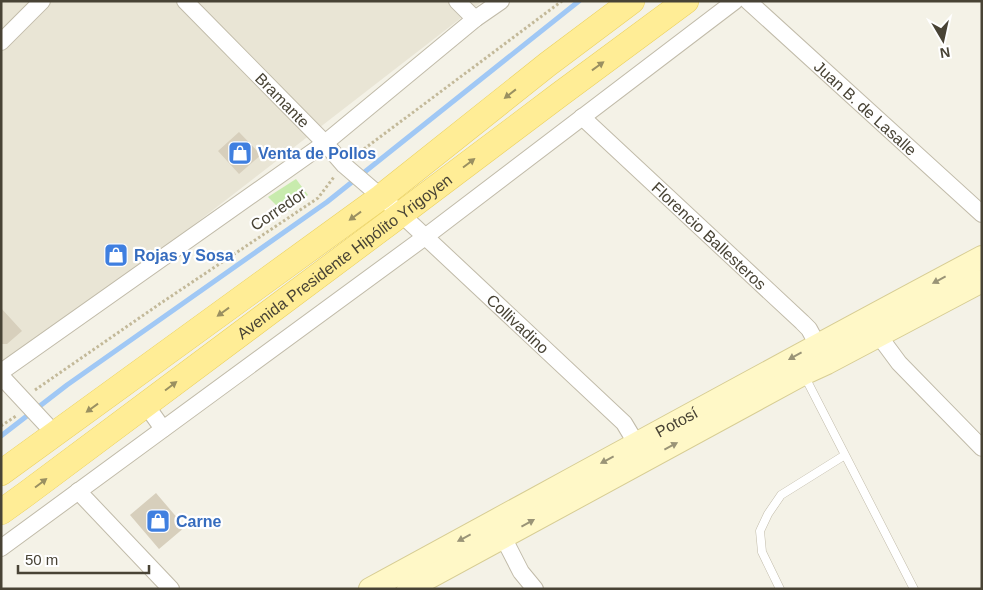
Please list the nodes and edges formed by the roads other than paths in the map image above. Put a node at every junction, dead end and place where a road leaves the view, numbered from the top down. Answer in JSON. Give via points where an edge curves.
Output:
{"nodes":[{"id":1,"x":42,"y":1,"type":"edge"},
{"id":2,"x":185,"y":1,"type":"edge"},
{"id":3,"x":457,"y":1,"type":"edge"},
{"id":4,"x":501,"y":1,"type":"edge"},
{"id":5,"x":632,"y":1,"type":"edge"},
{"id":6,"x":686,"y":1,"type":"edge"},
{"id":7,"x":734,"y":1,"type":"edge"},
{"id":8,"x":748,"y":1,"type":"edge"},
{"id":9,"x":475,"y":19,"type":"junction"},
{"id":10,"x":1,"y":42,"type":"edge"},
{"id":11,"x":582,"y":117,"type":"junction"},
{"id":12,"x":325,"y":143,"type":"junction"},
{"id":13,"x":373,"y":191,"type":"junction"},
{"id":14,"x":401,"y":214,"type":"junction"},
{"id":15,"x":982,"y":214,"type":"edge"},
{"id":16,"x":425,"y":237,"type":"junction"},
{"id":17,"x":982,"y":257,"type":"edge"},
{"id":18,"x":982,"y":281,"type":"edge"},
{"id":19,"x":879,"y":336,"type":"junction"},
{"id":20,"x":822,"y":353,"type":"junction"},
{"id":21,"x":1,"y":374,"type":"edge"},
{"id":22,"x":803,"y":374,"type":"junction"},
{"id":23,"x":146,"y":405,"type":"junction"},
{"id":24,"x":48,"y":427,"type":"junction"},
{"id":25,"x":164,"y":428,"type":"junction"},
{"id":26,"x":982,"y":448,"type":"edge"},
{"id":27,"x":642,"y":452,"type":"junction"},
{"id":28,"x":845,"y":455,"type":"junction"},
{"id":29,"x":1,"y":472,"type":"edge"},
{"id":30,"x":78,"y":491,"type":"junction"},
{"id":31,"x":1,"y":512,"type":"edge"},
{"id":32,"x":503,"y":537,"type":"junction"},
{"id":33,"x":1,"y":548,"type":"edge"},
{"id":34,"x":171,"y":589,"type":"edge"},
{"id":35,"x":370,"y":589,"type":"edge"},
{"id":36,"x":408,"y":589,"type":"edge"},
{"id":37,"x":535,"y":589,"type":"edge"},
{"id":38,"x":780,"y":589,"type":"edge"},
{"id":39,"x":914,"y":589,"type":"edge"}],
"edges":[{"from":1,"to":10,"type":"street"},
{"from":2,"to":12,"type":"street","name":"Bramante"},
{"from":3,"to":9,"type":"street"},
{"from":4,"to":9,"type":"street"},
{"from":5,"to":13,"type":"main road","name":"Avenida Presidente Hipólito Yrigoyen","one_way":true},
{"from":14,"to":6,"type":"main road","name":"Avenida Presidente Hipólito Yrigoyen","one_way":true},
{"from":7,"to":11,"type":"street"},
{"from":8,"to":15,"type":"street","name":"Juan B. de Lasalle"},
{"from":9,"to":12,"type":"street"},
{"from":11,"to":16,"type":"street"},
{"from":11,"to":20,"type":"street","name":"Florencio Ballesteros","via":[[802,322]]},
{"from":12,"to":13,"type":"street","name":"Bramante"},
{"from":12,"to":21,"type":"street"},
{"from":13,"to":14,"type":"street","name":"Collivadino"},
{"from":13,"to":24,"type":"main road","name":"Avenida Presidente Hipólito Yrigoyen","one_way":true},
{"from":14,"to":16,"type":"street","name":"Collivadino"},
{"from":23,"to":14,"type":"main road","name":"Avenida Presidente Hipólito Yrigoyen","one_way":true},
{"from":16,"to":25,"type":"street"},
{"from":16,"to":27,"type":"street","name":"Collivadino","via":[[624,423]]},
{"from":17,"to":20,"type":"main road","name":"Potosí","one_way":true},
{"from":18,"to":19,"type":"main road","name":"Potosí"},
{"from":19,"to":20,"type":"main road","name":"Potosí"},
{"from":19,"to":26,"type":"street","via":[[899,363]]},
{"from":20,"to":22,"type":"main road","name":"Potosí"},
{"from":20,"to":27,"type":"main road","name":"Potosí","one_way":true},
{"from":21,"to":24,"type":"street"},
{"from":27,"to":22,"type":"main road","name":"Potosí","one_way":true},
{"from":22,"to":28,"type":"lane"},
{"from":23,"to":25,"type":"street"},
{"from":31,"to":23,"type":"main road","name":"Avenida Presidente Hipólito Yrigoyen","one_way":true},
{"from":24,"to":29,"type":"main road","name":"Avenida Presidente Hipólito Yrigoyen"},
{"from":25,"to":30,"type":"street"},
{"from":32,"to":27,"type":"main road","name":"Potosí","one_way":true},
{"from":27,"to":35,"type":"main road","name":"Potosí","one_way":true},
{"from":28,"to":38,"type":"lane","via":[[781,495],[768,514],[760,531],[762,552]]},
{"from":28,"to":39,"type":"lane"},
{"from":30,"to":33,"type":"street"},
{"from":30,"to":34,"type":"street"},
{"from":32,"to":36,"type":"main road","name":"Potosí"},
{"from":32,"to":37,"type":"street"}]}
